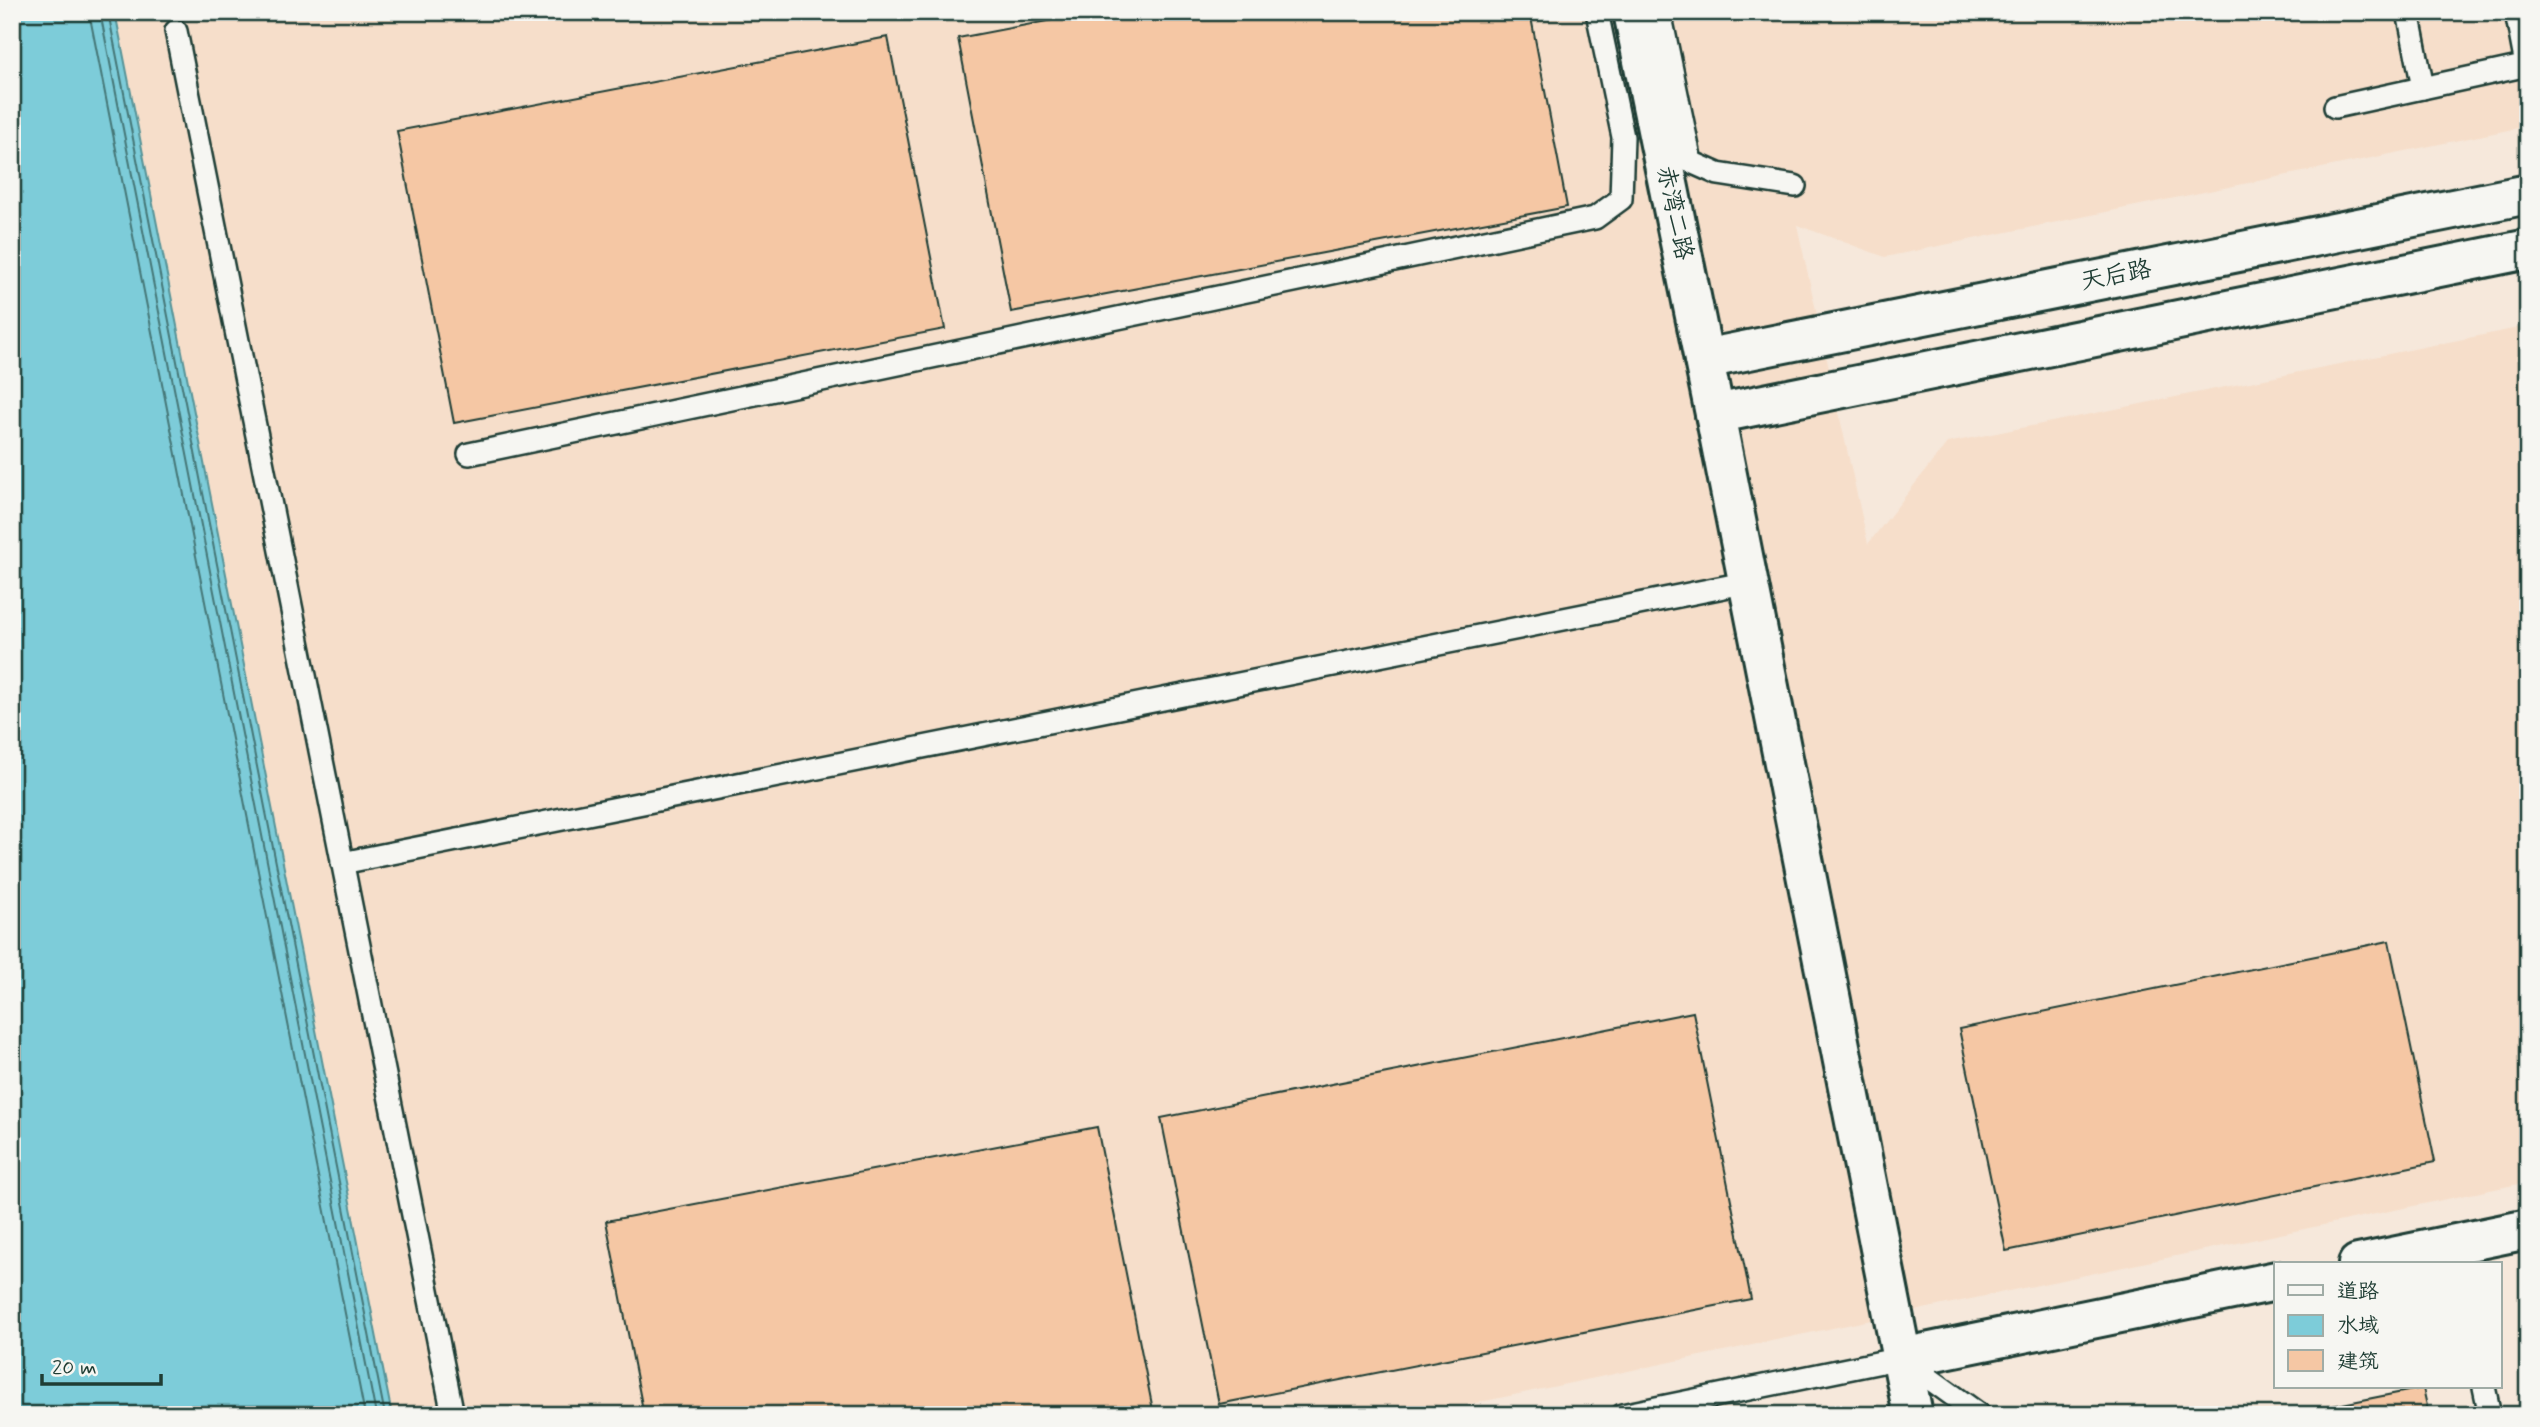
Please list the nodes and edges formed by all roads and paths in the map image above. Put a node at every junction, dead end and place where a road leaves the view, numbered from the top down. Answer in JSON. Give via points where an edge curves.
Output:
{"nodes":[{"id":1,"x":1597,"y":12,"type":"edge"},
{"id":2,"x":1633,"y":12,"type":"edge"},
{"id":3,"x":1660,"y":12,"type":"edge"},
{"id":4,"x":2408,"y":12,"type":"edge"},
{"id":5,"x":2516,"y":12,"type":"edge"},
{"id":6,"x":176,"y":31,"type":"dead end"},
{"id":7,"x":2527,"y":65,"type":"edge"},
{"id":8,"x":2423,"y":88,"type":"junction"},
{"id":9,"x":2335,"y":107,"type":"dead end"},
{"id":10,"x":1795,"y":186,"type":"dead end"},
{"id":11,"x":2528,"y":194,"type":"edge"},
{"id":12,"x":2528,"y":249,"type":"edge"},
{"id":13,"x":1704,"y":359,"type":"junction"},
{"id":14,"x":1715,"y":414,"type":"junction"},
{"id":15,"x":470,"y":453,"type":"dead end"},
{"id":16,"x":1749,"y":582,"type":"junction"},
{"id":17,"x":342,"y":863,"type":"junction"},
{"id":18,"x":2528,"y":1229,"type":"edge"},
{"id":19,"x":2457,"y":1254,"type":"edge"},
{"id":20,"x":2378,"y":1262,"type":"edge"},
{"id":21,"x":2274,"y":1281,"type":"edge"},
{"id":22,"x":1901,"y":1358,"type":"junction"},
{"id":23,"x":2484,"y":1388,"type":"edge"},
{"id":24,"x":1664,"y":1411,"type":"edge"},
{"id":25,"x":453,"y":1415,"type":"edge"},
{"id":26,"x":1622,"y":1415,"type":"edge"},
{"id":27,"x":1913,"y":1415,"type":"edge"},
{"id":28,"x":1980,"y":1415,"type":"edge"},
{"id":29,"x":2490,"y":1415,"type":"edge"}],
"edges":[{"from":1,"to":15,"type":"lane","via":[[1623,138],[1621,200],[1595,218]]},
{"from":2,"to":13,"type":"street","name":"赤湾二路"},
{"from":3,"to":10,"type":"lane","via":[[1690,162],[1718,174]]},
{"from":4,"to":8,"type":"lane"},
{"from":5,"to":7,"type":"lane"},
{"from":6,"to":17,"type":"lane"},
{"from":7,"to":8,"type":"lane"},
{"from":8,"to":9,"type":"lane"},
{"from":11,"to":13,"type":"street","name":"天后路"},
{"from":12,"to":14,"type":"street"},
{"from":13,"to":14,"type":"street","name":"赤湾二路"},
{"from":14,"to":16,"type":"street","name":"赤湾二路"},
{"from":16,"to":17,"type":"lane"},
{"from":16,"to":22,"type":"street","name":"赤湾二路"},
{"from":17,"to":25,"type":"lane"},
{"from":18,"to":19,"type":"street"},
{"from":19,"to":20,"type":"street"},
{"from":21,"to":22,"type":"street"},
{"from":22,"to":24,"type":"lane"},
{"from":22,"to":27,"type":"street","name":"赤湾二路"},
{"from":22,"to":28,"type":"lane"},
{"from":23,"to":29,"type":"lane"},
{"from":24,"to":26,"type":"lane"}]}
